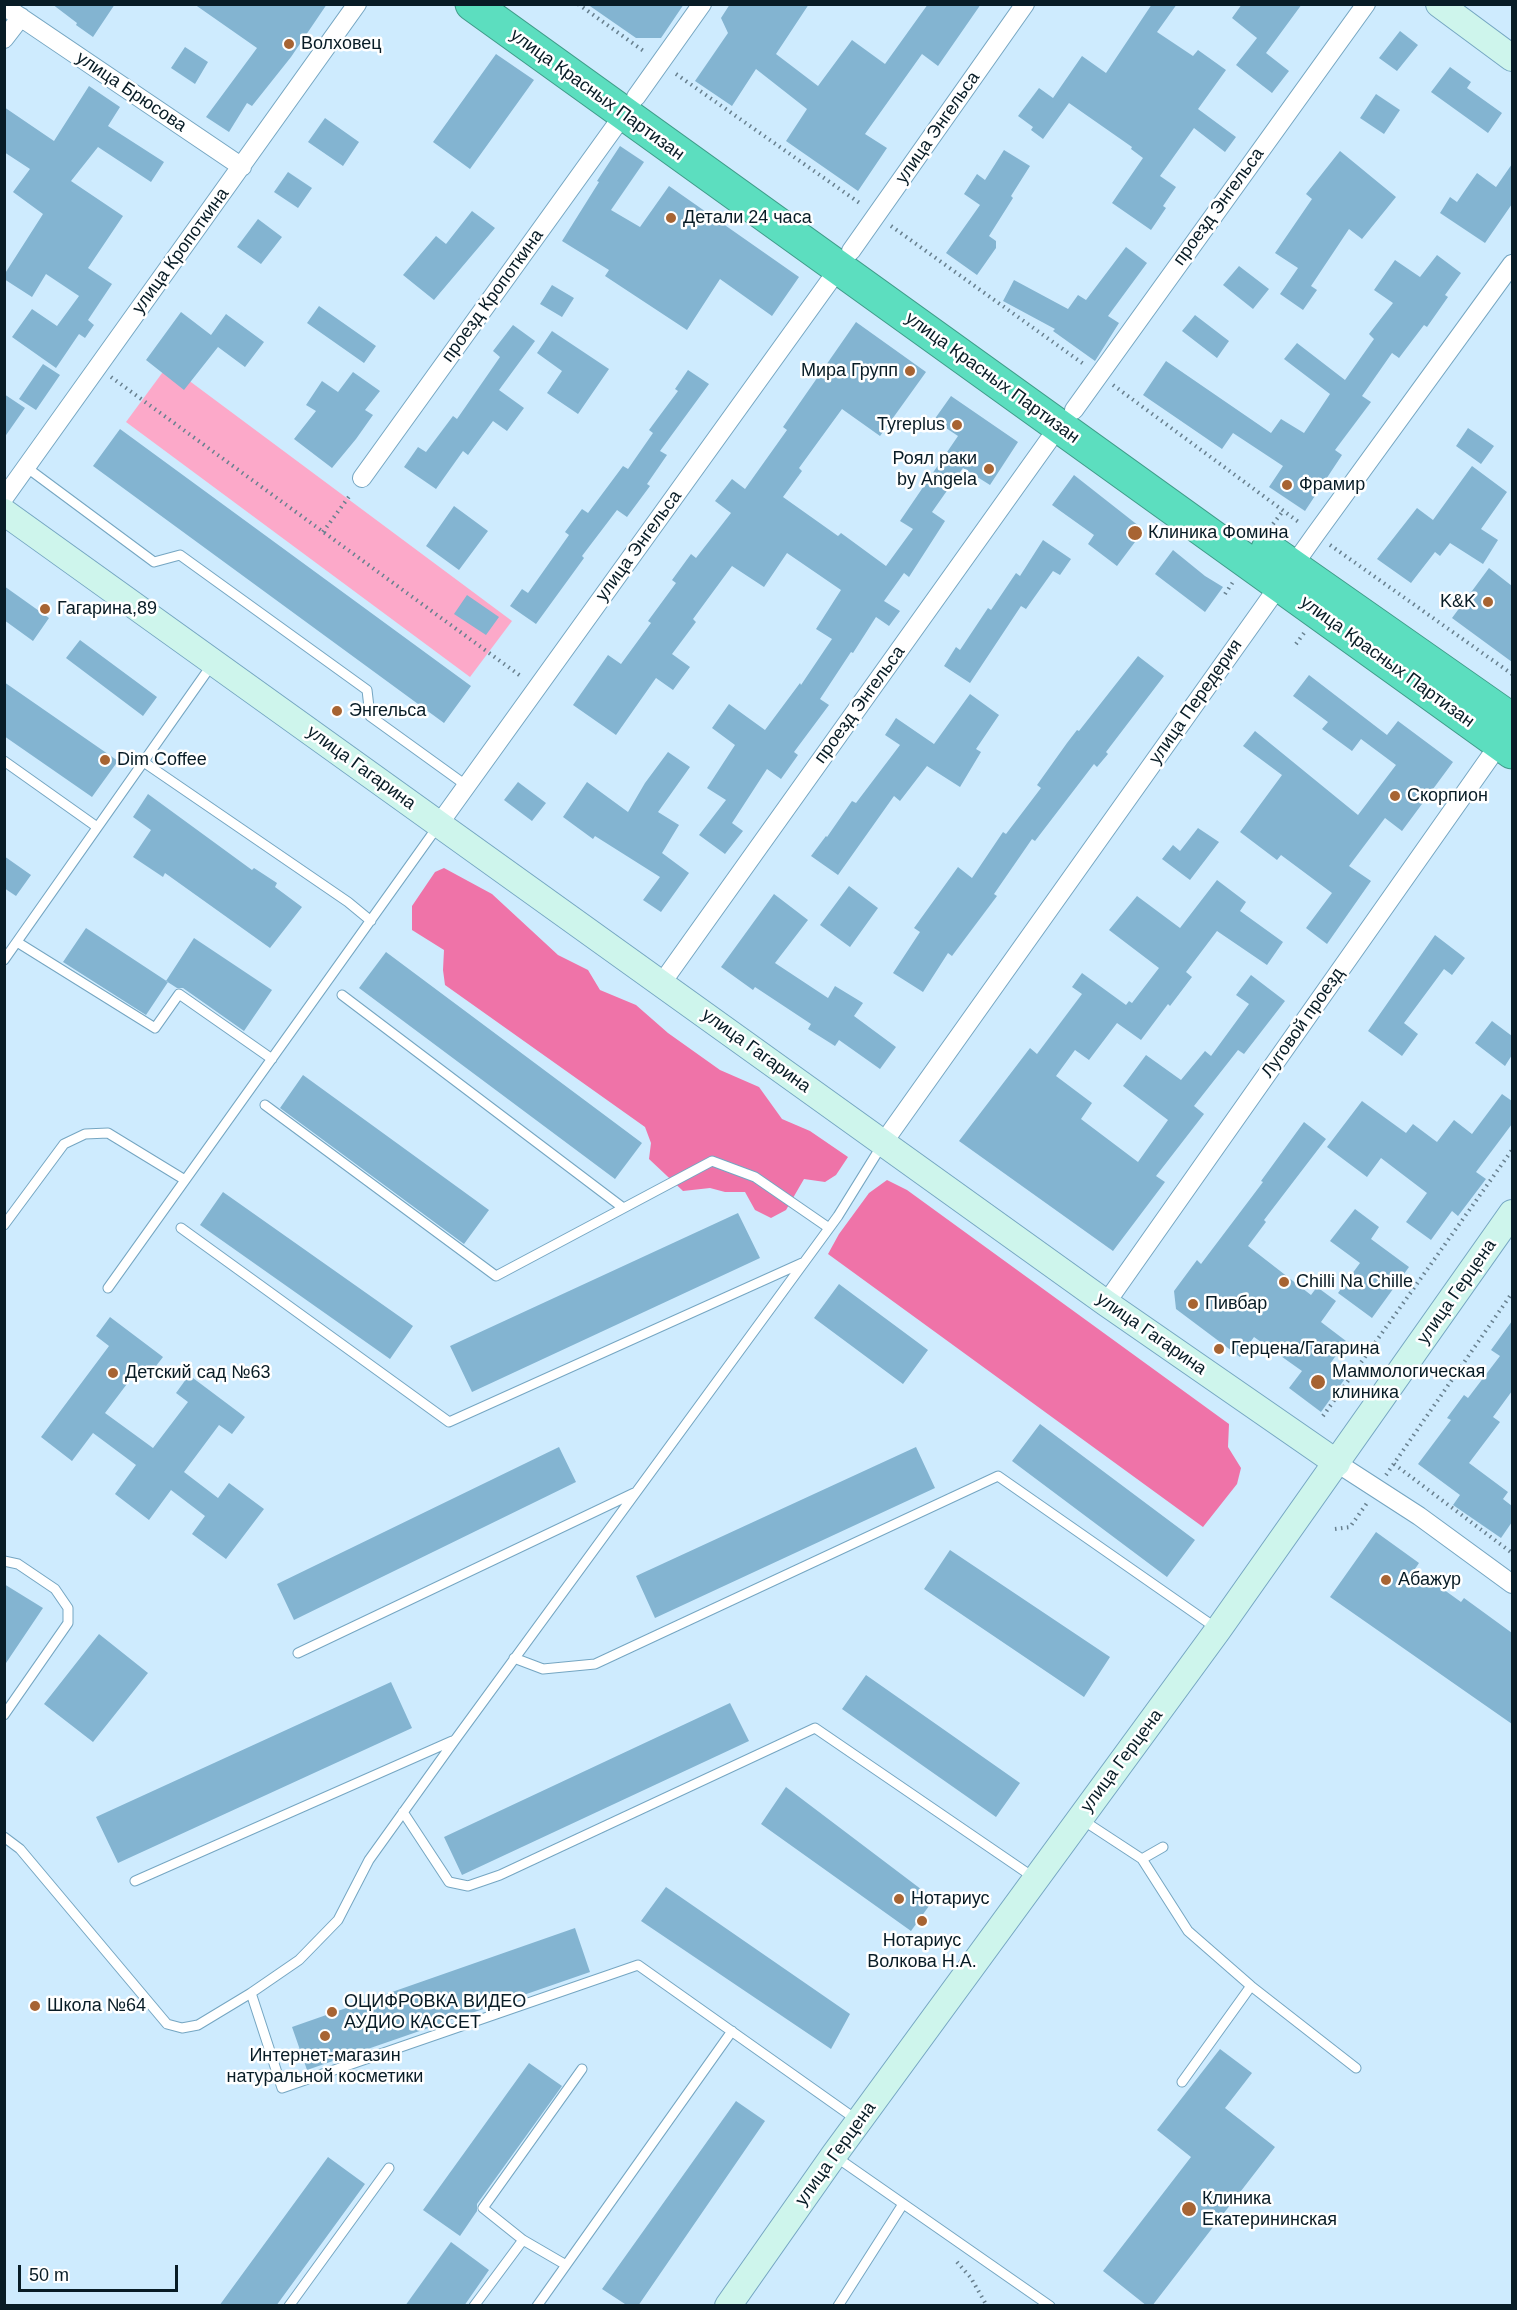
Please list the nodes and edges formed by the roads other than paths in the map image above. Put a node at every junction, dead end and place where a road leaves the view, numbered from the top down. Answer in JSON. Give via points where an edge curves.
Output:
{"nodes":[{"id":1,"x":357,"y":4,"type":"edge"},
{"id":2,"x":472,"y":4,"type":"edge"},
{"id":3,"x":506,"y":4,"type":"edge"},
{"id":4,"x":702,"y":4,"type":"edge"},
{"id":5,"x":1025,"y":4,"type":"edge"},
{"id":6,"x":1366,"y":4,"type":"edge"},
{"id":7,"x":1439,"y":4,"type":"edge"},
{"id":8,"x":4,"y":6,"type":"edge"},
{"id":9,"x":21,"y":17,"type":"junction"},
{"id":10,"x":4,"y":39,"type":"edge"},
{"id":11,"x":1512,"y":58,"type":"edge"},
{"id":12,"x":630,"y":106,"type":"junction"},
{"id":13,"x":242,"y":167,"type":"junction"},
{"id":14,"x":845,"y":259,"type":"junction"},
{"id":15,"x":1512,"y":264,"type":"edge"},
{"id":16,"x":1066,"y":418,"type":"junction"},
{"id":17,"x":26,"y":467,"type":"junction"},
{"id":18,"x":363,"y":478,"type":"road end"},
{"id":19,"x":4,"y":498,"type":"edge"},
{"id":20,"x":4,"y":512,"type":"edge"},
{"id":21,"x":1286,"y":575,"type":"junction"},
{"id":22,"x":214,"y":662,"type":"junction"},
{"id":23,"x":1508,"y":738,"type":"edge"},
{"id":24,"x":4,"y":761,"type":"edge"},
{"id":25,"x":145,"y":763,"type":"junction"},
{"id":26,"x":467,"y":786,"type":"junction"},
{"id":27,"x":439,"y":824,"type":"junction"},
{"id":28,"x":97,"y":827,"type":"junction"},
{"id":29,"x":371,"y":921,"type":"junction"},
{"id":30,"x":17,"y":942,"type":"junction"},
{"id":31,"x":4,"y":960,"type":"edge"},
{"id":32,"x":661,"y":984,"type":"junction"},
{"id":33,"x":342,"y":995,"type":"dead end"},
{"id":34,"x":272,"y":1059,"type":"junction"},
{"id":35,"x":265,"y":1105,"type":"dead end"},
{"id":36,"x":884,"y":1143,"type":"junction"},
{"id":37,"x":185,"y":1180,"type":"junction"},
{"id":38,"x":622,"y":1207,"type":"junction"},
{"id":39,"x":1512,"y":1213,"type":"edge"},
{"id":40,"x":4,"y":1225,"type":"edge"},
{"id":41,"x":182,"y":1228,"type":"dead end"},
{"id":42,"x":830,"y":1228,"type":"junction"},
{"id":43,"x":804,"y":1262,"type":"junction"},
{"id":44,"x":108,"y":1288,"type":"dead end"},
{"id":45,"x":1106,"y":1303,"type":"junction"},
{"id":46,"x":1337,"y":1463,"type":"junction"},
{"id":47,"x":636,"y":1492,"type":"junction"},
{"id":48,"x":4,"y":1561,"type":"edge"},
{"id":49,"x":1512,"y":1584,"type":"edge"},
{"id":50,"x":1218,"y":1629,"type":"junction"},
{"id":51,"x":298,"y":1653,"type":"dead end"},
{"id":52,"x":514,"y":1658,"type":"junction"},
{"id":53,"x":4,"y":1714,"type":"edge"},
{"id":54,"x":454,"y":1740,"type":"junction"},
{"id":55,"x":403,"y":1812,"type":"junction"},
{"id":56,"x":1079,"y":1818,"type":"junction"},
{"id":57,"x":4,"y":1838,"type":"edge"},
{"id":58,"x":1163,"y":1847,"type":"dead end"},
{"id":59,"x":1142,"y":1859,"type":"junction"},
{"id":60,"x":1035,"y":1879,"type":"junction"},
{"id":61,"x":135,"y":1881,"type":"dead end"},
{"id":62,"x":1251,"y":1986,"type":"junction"},
{"id":63,"x":252,"y":1993,"type":"junction"},
{"id":64,"x":732,"y":2031,"type":"junction"},
{"id":65,"x":1356,"y":2068,"type":"dead end"},
{"id":66,"x":582,"y":2069,"type":"dead end"},
{"id":67,"x":1182,"y":2082,"type":"dead end"},
{"id":68,"x":859,"y":2121,"type":"junction"},
{"id":69,"x":834,"y":2156,"type":"junction"},
{"id":70,"x":389,"y":2168,"type":"dead end"},
{"id":71,"x":903,"y":2205,"type":"junction"},
{"id":72,"x":523,"y":2240,"type":"junction"},
{"id":73,"x":566,"y":2265,"type":"junction"},
{"id":74,"x":289,"y":2306,"type":"edge"},
{"id":75,"x":474,"y":2306,"type":"edge"},
{"id":76,"x":537,"y":2306,"type":"edge"},
{"id":77,"x":728,"y":2306,"type":"edge"},
{"id":78,"x":838,"y":2306,"type":"edge"},
{"id":79,"x":1050,"y":2306,"type":"edge"}],
"edges":[{"from":1,"to":13,"type":"street","name":"улица Кропоткина"},
{"from":2,"to":12,"type":"highway","name":"улица Красных Партизан"},
{"from":3,"to":12,"type":"highway","name":"улица Красных Партизан"},
{"from":4,"to":12,"type":"street","name":"проезд Кропоткина"},
{"from":5,"to":14,"type":"street","name":"улица Энгельса"},
{"from":6,"to":16,"type":"street","name":"проезд Энгельса"},
{"from":7,"to":11,"type":"street"},
{"from":8,"to":9,"type":"street","name":"улица Брюсова"},
{"from":9,"to":10,"type":"street"},
{"from":9,"to":13,"type":"street","name":"улица Брюсова"},
{"from":12,"to":14,"type":"highway","name":"улица Красных Партизан"},
{"from":12,"to":18,"type":"street","name":"проезд Кропоткина"},
{"from":13,"to":17,"type":"street","name":"улица Кропоткина"},
{"from":14,"to":16,"type":"highway","name":"улица Красных Партизан"},
{"from":14,"to":26,"type":"street","name":"улица Энгельса"},
{"from":15,"to":21,"type":"street","name":"улица Передерия"},
{"from":16,"to":21,"type":"highway","name":"улица Красных Партизан"},
{"from":16,"to":32,"type":"street","name":"проезд Энгельса"},
{"from":17,"to":19,"type":"street","name":"улица Кропоткина"},
{"from":17,"to":26,"type":"lane","via":[[154,562],[180,555],[320,656],[367,690],[370,716]]},
{"from":20,"to":22,"type":"street","name":"улица Гагарина"},
{"from":21,"to":23,"type":"highway","name":"улица Красных Партизан"},
{"from":21,"to":36,"type":"street","name":"улица Передерия"},
{"from":22,"to":25,"type":"lane"},
{"from":22,"to":27,"type":"street","name":"улица Гагарина"},
{"from":23,"to":45,"type":"street","name":"Луговой проезд"},
{"from":24,"to":28,"type":"lane"},
{"from":25,"to":28,"type":"lane"},
{"from":25,"to":29,"type":"lane"},
{"from":26,"to":27,"type":"street","name":"улица Энгельса"},
{"from":27,"to":29,"type":"lane"},
{"from":27,"to":32,"type":"street","name":"улица Гагарина"},
{"from":28,"to":30,"type":"lane"},
{"from":29,"to":34,"type":"lane"},
{"from":30,"to":31,"type":"lane"},
{"from":30,"to":34,"type":"lane","via":[[155,1028],[179,994]]},
{"from":32,"to":36,"type":"street","name":"улица Гагарина"},
{"from":33,"to":38,"type":"lane"},
{"from":34,"to":37,"type":"lane"},
{"from":35,"to":38,"type":"lane","via":[[496,1276]]},
{"from":36,"to":42,"type":"lane"},
{"from":36,"to":45,"type":"street","name":"улица Гагарина"},
{"from":37,"to":40,"type":"lane","via":[[108,1133],[85,1134],[64,1144]]},
{"from":37,"to":44,"type":"lane"},
{"from":38,"to":42,"type":"lane","via":[[712,1161],[755,1177]]},
{"from":39,"to":46,"type":"street","name":"улица Герцена"},
{"from":41,"to":43,"type":"lane","via":[[449,1422]]},
{"from":42,"to":43,"type":"lane"},
{"from":43,"to":47,"type":"lane"},
{"from":45,"to":46,"type":"street","name":"улица Гагарина"},
{"from":46,"to":49,"type":"street","name":"улица Гагарина","via":[[1419,1516]]},
{"from":46,"to":50,"type":"street","name":"улица Герцена"},
{"from":47,"to":51,"type":"lane"},
{"from":47,"to":52,"type":"lane"},
{"from":48,"to":53,"type":"lane","via":[[18,1564],[55,1588],[68,1608],[68,1623]]},
{"from":50,"to":52,"type":"lane","via":[[998,1476],[595,1664],[543,1669]]},
{"from":50,"to":56,"type":"street","name":"улица Герцена"},
{"from":52,"to":54,"type":"lane"},
{"from":54,"to":55,"type":"lane"},
{"from":54,"to":61,"type":"lane"},
{"from":55,"to":60,"type":"lane","via":[[450,1882],[468,1886],[500,1875],[815,1728]]},
{"from":55,"to":63,"type":"lane","via":[[369,1860],[338,1920],[299,1960]]},
{"from":56,"to":59,"type":"lane"},
{"from":56,"to":60,"type":"street","name":"улица Герцена"},
{"from":57,"to":63,"type":"lane","via":[[20,1849],[167,2024],[182,2028],[198,2025]]},
{"from":58,"to":59,"type":"lane"},
{"from":59,"to":62,"type":"lane","via":[[1188,1931]]},
{"from":60,"to":68,"type":"street","name":"улица Герцена"},
{"from":62,"to":65,"type":"lane"},
{"from":62,"to":67,"type":"lane"},
{"from":63,"to":64,"type":"lane","via":[[282,2088],[638,1965]]},
{"from":64,"to":68,"type":"lane"},
{"from":64,"to":73,"type":"lane"},
{"from":66,"to":72,"type":"lane","via":[[483,2208]]},
{"from":68,"to":69,"type":"street","name":"улица Герцена"},
{"from":69,"to":71,"type":"lane"},
{"from":69,"to":77,"type":"street","name":"улица Герцена"},
{"from":70,"to":74,"type":"lane"},
{"from":71,"to":78,"type":"lane"},
{"from":71,"to":79,"type":"lane"},
{"from":72,"to":73,"type":"lane"},
{"from":72,"to":75,"type":"lane"},
{"from":73,"to":76,"type":"lane"}]}
